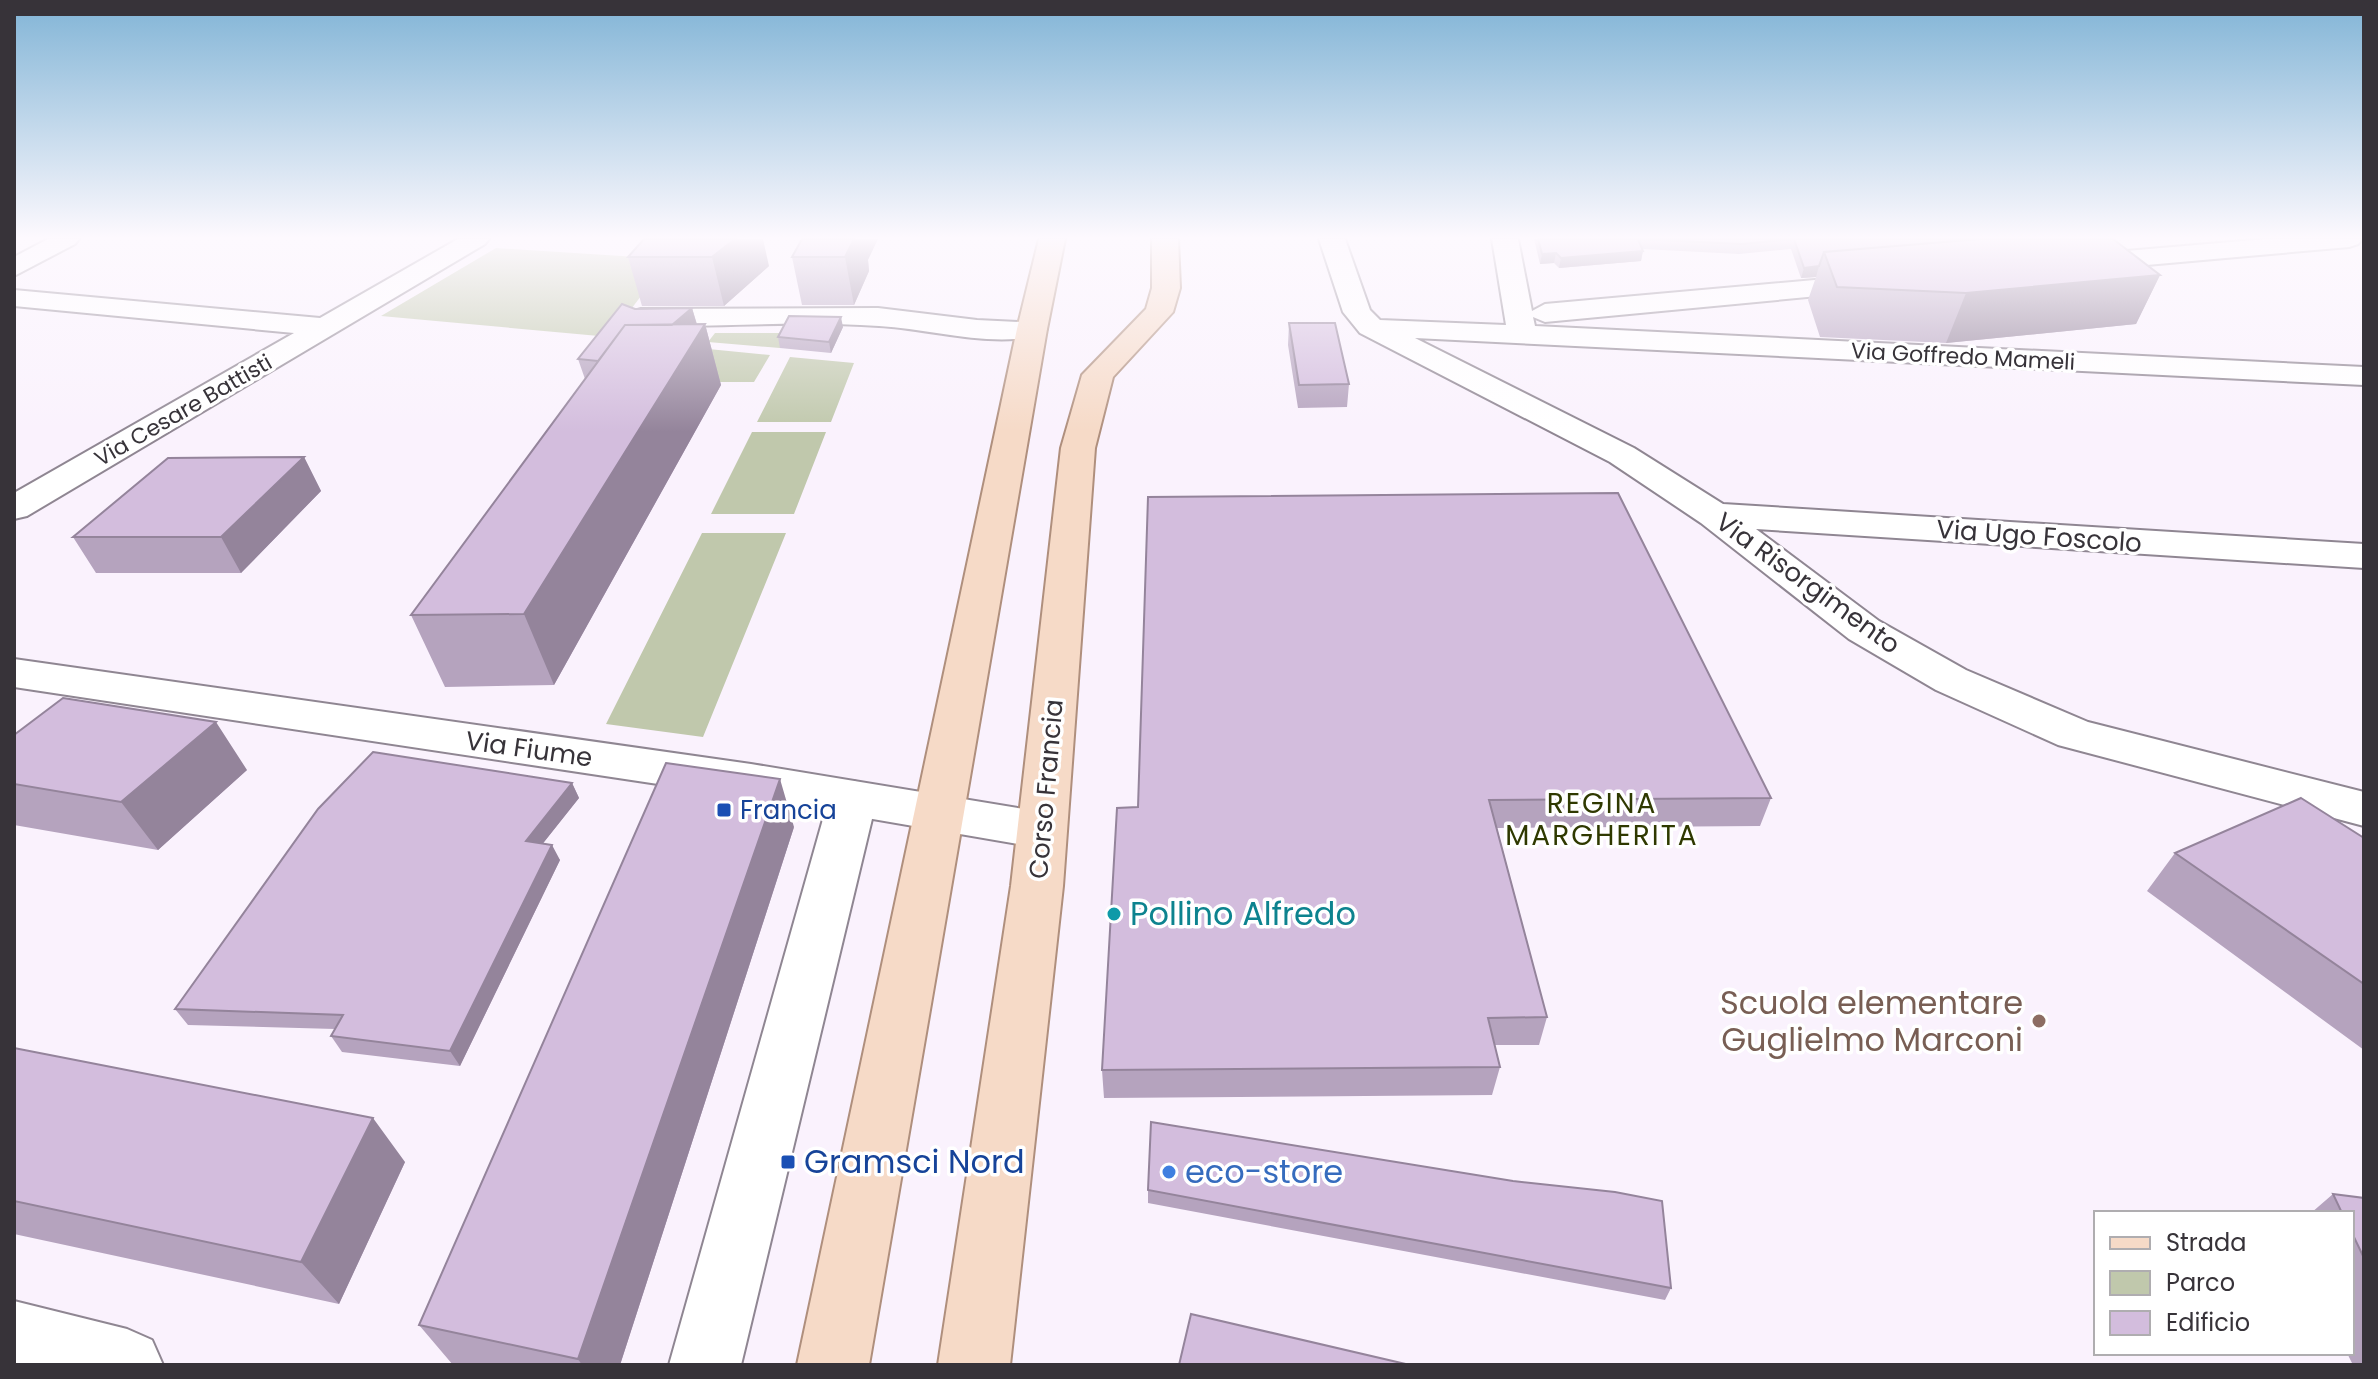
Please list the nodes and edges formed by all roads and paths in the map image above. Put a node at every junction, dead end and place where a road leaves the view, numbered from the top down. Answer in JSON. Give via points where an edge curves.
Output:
{"nodes":[{"id":1,"x":72,"y":303,"type":"edge"},
{"id":2,"x":366,"y":303,"type":"edge"},
{"id":3,"x":1038,"y":303,"type":"edge"},
{"id":4,"x":1162,"y":303,"type":"edge"},
{"id":5,"x":1354,"y":303,"type":"edge"},
{"id":6,"x":1516,"y":303,"type":"edge"},
{"id":7,"x":1696,"y":303,"type":"edge"},
{"id":8,"x":641,"y":318,"type":"edge"},
{"id":9,"x":1520,"y":324,"type":"junction"},
{"id":10,"x":326,"y":327,"type":"junction"},
{"id":11,"x":1370,"y":327,"type":"junction"},
{"id":12,"x":1032,"y":329,"type":"junction"},
{"id":13,"x":2361,"y":380,"type":"edge"},
{"id":14,"x":14,"y":508,"type":"edge"},
{"id":15,"x":1714,"y":515,"type":"junction"},
{"id":16,"x":2364,"y":556,"type":"edge"},
{"id":17,"x":14,"y":673,"type":"edge"},
{"id":18,"x":853,"y":798,"type":"junction"},
{"id":19,"x":2364,"y":809,"type":"edge"},
{"id":20,"x":939,"y":812,"type":"junction"},
{"id":21,"x":1042,"y":830,"type":"junction"},
{"id":22,"x":14,"y":1336,"type":"edge"},
{"id":23,"x":127,"y":1365,"type":"edge"},
{"id":24,"x":705,"y":1365,"type":"edge"},
{"id":25,"x":833,"y":1365,"type":"edge"},
{"id":26,"x":974,"y":1365,"type":"edge"}],
"edges":[{"from":1,"to":10,"type":"street"},
{"from":2,"to":10,"type":"street","name":"Via Cesare Battisti"},
{"from":3,"to":12,"type":"main road"},
{"from":4,"to":21,"type":"main road","name":"Corso Francia","via":[[1098,375],[1078,448]]},
{"from":5,"to":11,"type":"street"},
{"from":6,"to":9,"type":"street"},
{"from":7,"to":9,"type":"street"},
{"from":8,"to":12,"type":"street","via":[[878,317],[977,329]]},
{"from":9,"to":11,"type":"street","name":"Via Goffredo Mameli"},
{"from":9,"to":13,"type":"street","name":"Via Goffredo Mameli"},
{"from":10,"to":14,"type":"street","name":"Via Cesare Battisti"},
{"from":11,"to":15,"type":"street","name":"Via Risorgimento","via":[[1622,455]]},
{"from":12,"to":20,"type":"main road"},
{"from":15,"to":16,"type":"street","name":"Via Ugo Foscolo"},
{"from":15,"to":19,"type":"street","name":"Via Risorgimento","via":[[1864,630],[1951,680],[2074,734]]},
{"from":17,"to":18,"type":"street","name":"Via Fiume"},
{"from":18,"to":20,"type":"street","name":"Via Fiume"},
{"from":18,"to":24,"type":"street"},
{"from":20,"to":21,"type":"street","name":"Via Fiume"},
{"from":20,"to":25,"type":"main road"},
{"from":21,"to":26,"type":"main road","name":"Corso Francia"},
{"from":22,"to":23,"type":"street"}]}
